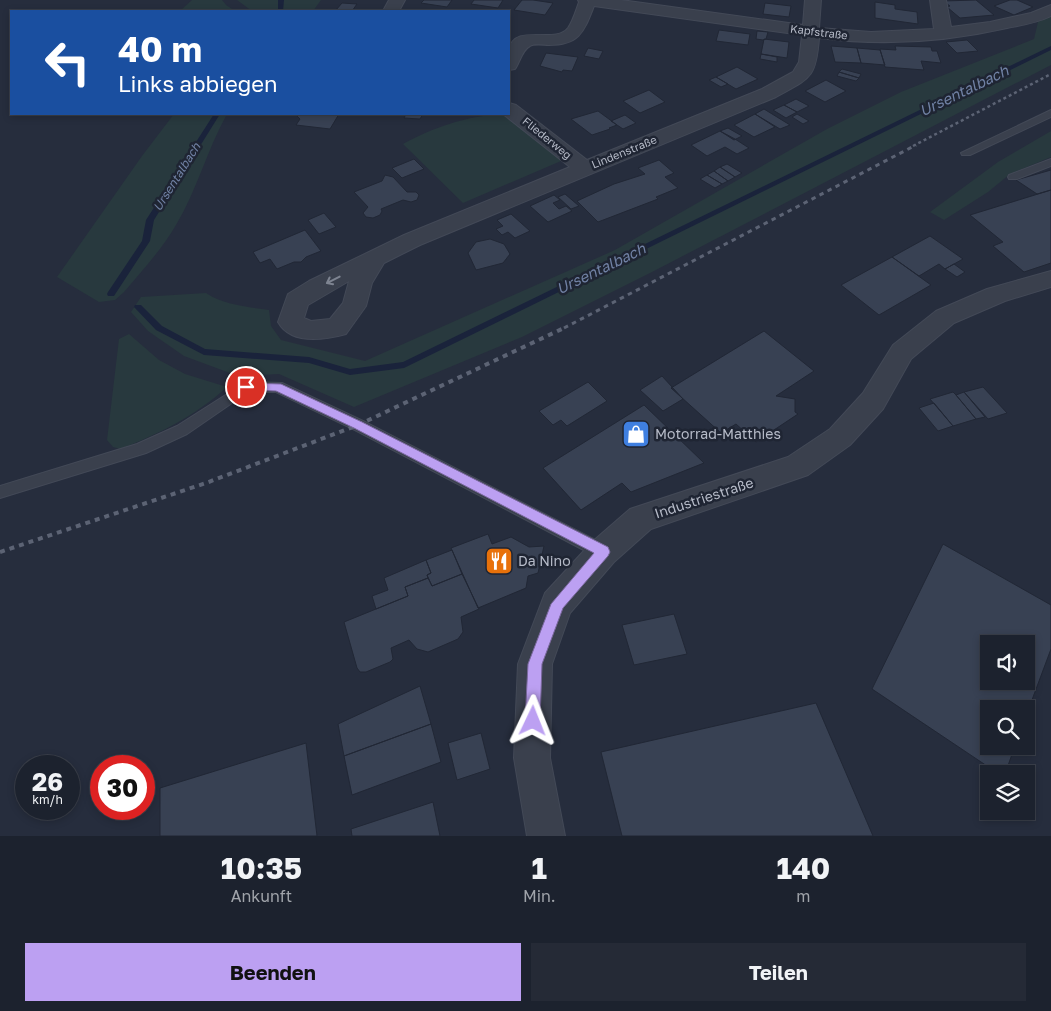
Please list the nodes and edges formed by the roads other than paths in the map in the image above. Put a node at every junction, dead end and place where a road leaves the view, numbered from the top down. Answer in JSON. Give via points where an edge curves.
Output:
{"nodes":[{"id":1,"x":813,"y":0,"type":"edge"},
{"id":2,"x":938,"y":0,"type":"edge"},
{"id":3,"x":587,"y":1,"type":"edge"},
{"id":4,"x":1051,"y":10,"type":"edge"},
{"id":5,"x":812,"y":32,"type":"junction"},
{"id":6,"x":943,"y":32,"type":"junction"},
{"id":7,"x":510,"y":64,"type":"edge"},
{"id":8,"x":510,"y":110,"type":"edge"},
{"id":9,"x":1051,"y":113,"type":"edge"},
{"id":10,"x":966,"y":153,"type":"dead end"},
{"id":11,"x":1051,"y":162,"type":"edge"},
{"id":12,"x":584,"y":168,"type":"junction"},
{"id":13,"x":1013,"y":177,"type":"dead end"},
{"id":14,"x":376,"y":258,"type":"dead end"},
{"id":15,"x":1051,"y":279,"type":"edge"},
{"id":16,"x":0,"y":492,"type":"edge"},
{"id":17,"x":604,"y":552,"type":"junction"},
{"id":18,"x":546,"y":836,"type":"edge"}],
"edges":[{"from":1,"to":5,"type":"street","name":"Lindenstraße"},
{"from":2,"to":6,"type":"street"},
{"from":3,"to":5,"type":"street","name":"Kapfstraße"},
{"from":3,"to":7,"type":"street","via":[[571,35],[525,42]]},
{"from":4,"to":6,"type":"street","name":"Kapfstraße","via":[[1036,17],[990,27]]},
{"from":5,"to":6,"type":"street","name":"Kapfstraße","via":[[871,37]]},
{"from":5,"to":12,"type":"street","name":"Lindenstraße","via":[[808,62],[800,76],[769,93]]},
{"from":8,"to":12,"type":"street","name":"Fliederweg"},
{"from":9,"to":10,"type":"lane"},
{"from":11,"to":13,"type":"lane"},
{"from":12,"to":14,"type":"street","name":"Lindenstraße"},
{"from":15,"to":17,"type":"street","name":"Industriestraße","via":[[996,295],[945,318],[902,352],[873,401],[840,437],[798,466],[641,519]]},
{"from":16,"to":17,"type":"lane","via":[[141,449],[182,430],[246,387],[277,387],[358,425]]},
{"from":17,"to":18,"type":"street","name":"Industriestraße","via":[[558,604],[535,664],[532,758]]}]}
